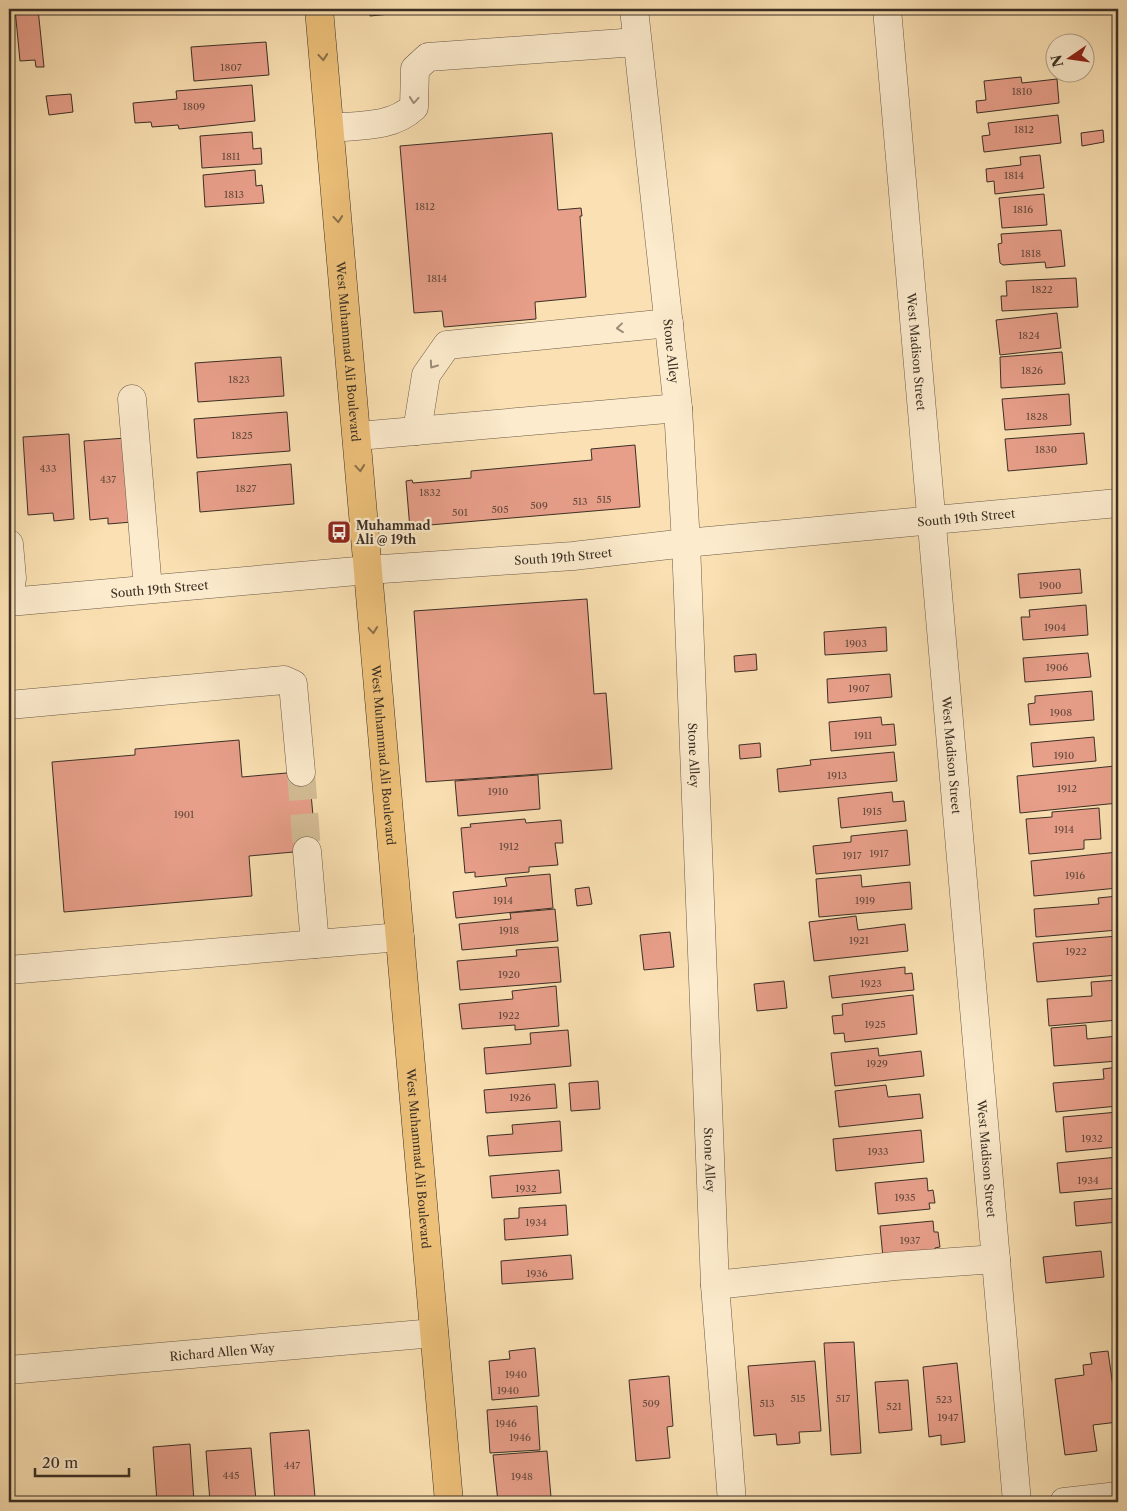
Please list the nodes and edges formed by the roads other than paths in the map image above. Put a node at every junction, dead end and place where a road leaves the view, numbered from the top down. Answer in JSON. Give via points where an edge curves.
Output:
{"nodes":[{"id":1,"x":319,"y":9,"type":"edge"},
{"id":2,"x":634,"y":9,"type":"edge"},
{"id":3,"x":887,"y":9,"type":"edge"},
{"id":4,"x":637,"y":42,"type":"junction"},
{"id":5,"x":330,"y":128,"type":"junction"},
{"id":6,"x":669,"y":323,"type":"junction"},
{"id":7,"x":132,"y":399,"type":"dead end"},
{"id":8,"x":678,"y":408,"type":"junction"},
{"id":9,"x":417,"y":431,"type":"junction"},
{"id":10,"x":358,"y":436,"type":"junction"},
{"id":11,"x":1118,"y":503,"type":"edge"},
{"id":12,"x":931,"y":519,"type":"junction"},
{"id":13,"x":686,"y":543,"type":"junction"},
{"id":14,"x":9,"y":544,"type":"edge"},
{"id":15,"x":368,"y":570,"type":"junction"},
{"id":16,"x":148,"y":589,"type":"junction"},
{"id":17,"x":9,"y":600,"type":"edge"},
{"id":18,"x":9,"y":705,"type":"edge"},
{"id":19,"x":301,"y":772,"type":"tunnel mouth"},
{"id":20,"x":307,"y":851,"type":"tunnel mouth"},
{"id":21,"x":400,"y":937,"type":"junction"},
{"id":22,"x":315,"y":944,"type":"junction"},
{"id":23,"x":9,"y":970,"type":"edge"},
{"id":24,"x":996,"y":1259,"type":"junction"},
{"id":25,"x":715,"y":1285,"type":"junction"},
{"id":26,"x":434,"y":1333,"type":"junction"},
{"id":27,"x":9,"y":1370,"type":"edge"},
{"id":28,"x":1118,"y":1496,"type":"edge"},
{"id":29,"x":449,"y":1502,"type":"edge"},
{"id":30,"x":732,"y":1502,"type":"edge"},
{"id":31,"x":1017,"y":1502,"type":"edge"},
{"id":32,"x":1064,"y":1502,"type":"edge"}],
"edges":[{"from":1,"to":5,"type":"main road","name":"West Muhammad Ali Boulevard","one_way":true},
{"from":2,"to":4,"type":"street","name":"Stone Alley"},
{"from":3,"to":12,"type":"street","name":"West Madison Street"},
{"from":4,"to":5,"type":"street","one_way":true,"via":[[428,57],[415,69],[414,107],[404,116],[389,122]]},
{"from":4,"to":6,"type":"street","name":"Stone Alley"},
{"from":5,"to":10,"type":"main road","name":"West Muhammad Ali Boulevard","one_way":true},
{"from":6,"to":8,"type":"street","name":"Stone Alley"},
{"from":6,"to":9,"type":"street","one_way":true,"via":[[447,345],[426,376]]},
{"from":7,"to":16,"type":"street"},
{"from":8,"to":9,"type":"street"},
{"from":8,"to":13,"type":"street","name":"Stone Alley"},
{"from":9,"to":10,"type":"street"},
{"from":10,"to":15,"type":"main road","name":"West Muhammad Ali Boulevard","one_way":true},
{"from":11,"to":12,"type":"street","name":"South 19th Street"},
{"from":12,"to":13,"type":"street","name":"South 19th Street"},
{"from":12,"to":24,"type":"street","name":"West Madison Street"},
{"from":13,"to":15,"type":"street","name":"South 19th Street","via":[[573,556]]},
{"from":13,"to":25,"type":"street","name":"Stone Alley"},
{"from":14,"to":17,"type":"street","via":[[12,578]]},
{"from":15,"to":16,"type":"street","name":"South 19th Street"},
{"from":15,"to":21,"type":"main road","name":"West Muhammad Ali Boulevard","one_way":true},
{"from":16,"to":17,"type":"street","name":"South 19th Street"},
{"from":18,"to":19,"type":"street","via":[[284,680],[293,684]]},
{"from":20,"to":22,"type":"street"},
{"from":21,"to":22,"type":"street"},
{"from":21,"to":26,"type":"main road","name":"West Muhammad Ali Boulevard"},
{"from":22,"to":23,"type":"street"},
{"from":24,"to":25,"type":"street"},
{"from":24,"to":31,"type":"street","name":"West Madison Street"},
{"from":25,"to":30,"type":"street","name":"Stone Alley"},
{"from":26,"to":27,"type":"street","name":"Richard Allen Way"},
{"from":26,"to":29,"type":"main road","name":"West Muhammad Ali Boulevard"},
{"from":28,"to":32,"type":"street"}]}
